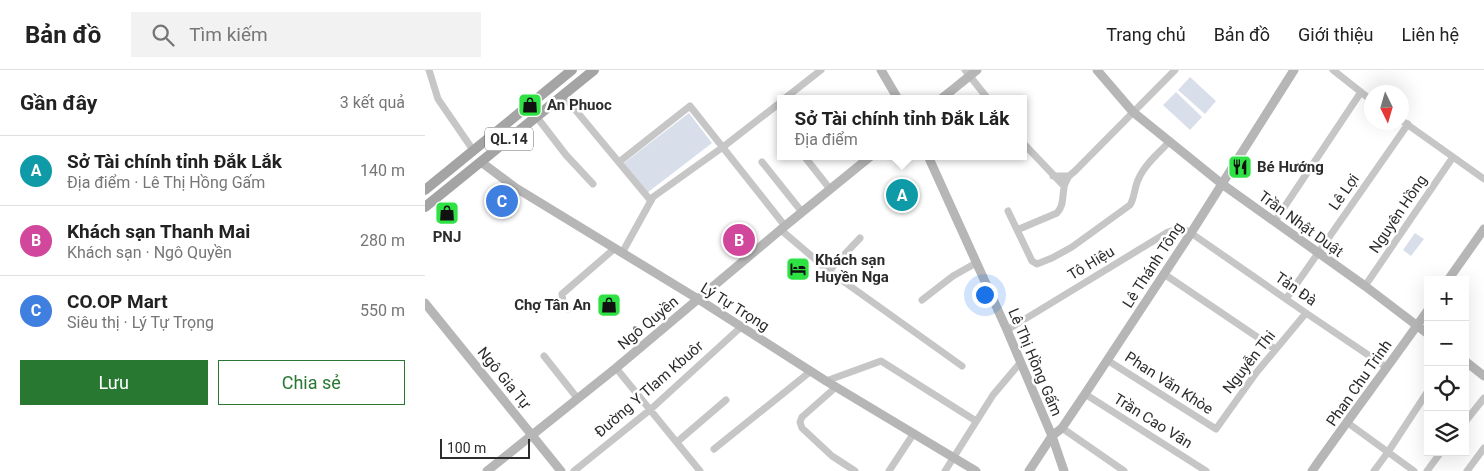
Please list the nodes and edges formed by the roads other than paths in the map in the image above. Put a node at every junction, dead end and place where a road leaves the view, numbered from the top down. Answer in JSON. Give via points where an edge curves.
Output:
{"nodes":[{"id":1,"x":429,"y":70,"type":"edge"},
{"id":2,"x":572,"y":70,"type":"edge"},
{"id":3,"x":594,"y":70,"type":"edge"},
{"id":4,"x":821,"y":70,"type":"edge"},
{"id":5,"x":881,"y":70,"type":"edge"},
{"id":6,"x":1097,"y":70,"type":"edge"},
{"id":7,"x":1175,"y":70,"type":"edge"},
{"id":8,"x":1294,"y":70,"type":"edge"},
{"id":9,"x":1333,"y":70,"type":"edge"},
{"id":10,"x":970,"y":72,"type":"edge"},
{"id":11,"x":1361,"y":92,"type":"junction"},
{"id":12,"x":1364,"y":94,"type":"edge"},
{"id":13,"x":563,"y":95,"type":"junction"},
{"id":14,"x":790,"y":95,"type":"edge"},
{"id":15,"x":896,"y":95,"type":"edge"},
{"id":16,"x":945,"y":95,"type":"edge"},
{"id":17,"x":985,"y":95,"type":"edge"},
{"id":18,"x":777,"y":105,"type":"edge"},
{"id":19,"x":1133,"y":112,"type":"junction"},
{"id":20,"x":536,"y":116,"type":"junction"},
{"id":21,"x":1409,"y":125,"type":"edge"},
{"id":22,"x":1400,"y":130,"type":"edge"},
{"id":23,"x":1169,"y":142,"type":"junction"},
{"id":24,"x":723,"y":147,"type":"junction"},
{"id":25,"x":1027,"y":147,"type":"edge"},
{"id":26,"x":473,"y":150,"type":"junction"},
{"id":27,"x":1453,"y":157,"type":"junction"},
{"id":28,"x":807,"y":160,"type":"edge"},
{"id":29,"x":866,"y":160,"type":"edge"},
{"id":30,"x":930,"y":160,"type":"edge"},
{"id":31,"x":481,"y":162,"type":"junction"},
{"id":32,"x":619,"y":162,"type":"junction"},
{"id":33,"x":763,"y":162,"type":"dead end"},
{"id":34,"x":1053,"y":176,"type":"junction"},
{"id":35,"x":1069,"y":176,"type":"junction"},
{"id":36,"x":1484,"y":179,"type":"edge"},
{"id":37,"x":593,"y":184,"type":"dead end"},
{"id":38,"x":1222,"y":184,"type":"junction"},
{"id":39,"x":1064,"y":186,"type":"junction"},
{"id":40,"x":830,"y":189,"type":"junction"},
{"id":41,"x":425,"y":190,"type":"edge"},
{"id":42,"x":651,"y":201,"type":"junction"},
{"id":43,"x":425,"y":207,"type":"edge"},
{"id":44,"x":1008,"y":211,"type":"dead end"},
{"id":45,"x":801,"y":212,"type":"junction"},
{"id":46,"x":1275,"y":221,"type":"junction"},
{"id":47,"x":783,"y":228,"type":"junction"},
{"id":48,"x":1484,"y":229,"type":"edge"},
{"id":49,"x":1017,"y":230,"type":"junction"},
{"id":50,"x":1191,"y":233,"type":"junction"},
{"id":51,"x":860,"y":238,"type":"dead end"},
{"id":52,"x":1481,"y":240,"type":"edge"},
{"id":53,"x":618,"y":251,"type":"junction"},
{"id":54,"x":1318,"y":254,"type":"junction"},
{"id":55,"x":976,"y":263,"type":"junction"},
{"id":56,"x":829,"y":271,"type":"junction"},
{"id":57,"x":1164,"y":274,"type":"junction"},
{"id":58,"x":1451,"y":276,"type":"edge"},
{"id":59,"x":1365,"y":286,"type":"junction"},
{"id":60,"x":698,"y":300,"type":"junction"},
{"id":61,"x":922,"y":300,"type":"dead end"},
{"id":62,"x":1286,"y":300,"type":"junction"},
{"id":63,"x":425,"y":303,"type":"edge"},
{"id":64,"x":568,"y":309,"type":"dead end"},
{"id":65,"x":1305,"y":313,"type":"junction"},
{"id":66,"x":1424,"y":316,"type":"edge"},
{"id":67,"x":741,"y":326,"type":"junction"},
{"id":68,"x":1417,"y":326,"type":"junction"},
{"id":69,"x":1007,"y":330,"type":"junction"},
{"id":70,"x":1424,"y":331,"type":"edge"},
{"id":71,"x":1275,"y":349,"type":"junction"},
{"id":72,"x":543,"y":356,"type":"dead end"},
{"id":73,"x":1107,"y":360,"type":"junction"},
{"id":74,"x":1020,"y":363,"type":"junction"},
{"id":75,"x":1469,"y":365,"type":"edge"},
{"id":76,"x":962,"y":366,"type":"dead end"},
{"id":77,"x":1386,"y":367,"type":"junction"},
{"id":78,"x":616,"y":368,"type":"junction"},
{"id":79,"x":811,"y":371,"type":"junction"},
{"id":80,"x":1484,"y":376,"type":"edge"},
{"id":81,"x":826,"y":381,"type":"junction"},
{"id":82,"x":836,"y":387,"type":"junction"},
{"id":83,"x":1085,"y":394,"type":"junction"},
{"id":84,"x":1424,"y":397,"type":"edge"},
{"id":85,"x":1484,"y":398,"type":"edge"},
{"id":86,"x":578,"y":399,"type":"junction"},
{"id":87,"x":726,"y":400,"type":"dead end"},
{"id":88,"x":651,"y":409,"type":"junction"},
{"id":89,"x":1469,"y":417,"type":"edge"},
{"id":90,"x":976,"y":420,"type":"junction"},
{"id":91,"x":1347,"y":423,"type":"junction"},
{"id":92,"x":1063,"y":428,"type":"junction"},
{"id":93,"x":1215,"y":429,"type":"joint"},
{"id":94,"x":914,"y":433,"type":"junction"},
{"id":95,"x":532,"y":435,"type":"junction"},
{"id":96,"x":1052,"y":436,"type":"junction"},
{"id":97,"x":677,"y":442,"type":"junction"},
{"id":98,"x":1484,"y":448,"type":"edge"},
{"id":99,"x":714,"y":449,"type":"dead end"},
{"id":100,"x":1388,"y":452,"type":"junction"},
{"id":101,"x":1438,"y":456,"type":"edge"},
{"id":102,"x":953,"y":457,"type":"junction"},
{"id":103,"x":487,"y":471,"type":"edge"},
{"id":104,"x":561,"y":471,"type":"edge"},
{"id":105,"x":573,"y":471,"type":"edge"},
{"id":106,"x":700,"y":471,"type":"edge"},
{"id":107,"x":855,"y":471,"type":"edge"},
{"id":108,"x":889,"y":471,"type":"edge"},
{"id":109,"x":945,"y":471,"type":"edge"},
{"id":110,"x":976,"y":471,"type":"edge"},
{"id":111,"x":1029,"y":471,"type":"edge"},
{"id":112,"x":1064,"y":471,"type":"edge"},
{"id":113,"x":1124,"y":471,"type":"edge"},
{"id":114,"x":1206,"y":471,"type":"edge"},
{"id":115,"x":1312,"y":471,"type":"edge"},
{"id":116,"x":1373,"y":471,"type":"edge"},
{"id":117,"x":1414,"y":471,"type":"edge"},
{"id":118,"x":1427,"y":471,"type":"edge"},
{"id":119,"x":1467,"y":471,"type":"edge"}],
"edges":[{"from":1,"to":26,"type":"street","via":[[438,99]]},
{"from":2,"to":26,"type":"main road","number":"QL.14"},
{"from":3,"to":13,"type":"main road","number":"QL.14"},
{"from":4,"to":14,"type":"street"},
{"from":5,"to":15,"type":"street"},
{"from":6,"to":19,"type":"street","name":"Trần Nhật Duật"},
{"from":7,"to":19,"type":"street"},
{"from":8,"to":38,"type":"street","name":"Lê Thánh Tông"},
{"from":9,"to":11,"type":"street"},
{"from":10,"to":16,"type":"street"},
{"from":10,"to":17,"type":"street"},
{"from":11,"to":12,"type":"street"},
{"from":11,"to":46,"type":"street"},
{"from":13,"to":20,"type":"main road","number":"QL.14"},
{"from":13,"to":32,"type":"street"},
{"from":18,"to":24,"type":"street"},
{"from":19,"to":23,"type":"street","name":"Trần Nhật Duật"},
{"from":19,"to":35,"type":"street"},
{"from":20,"to":31,"type":"main road","number":"QL.14"},
{"from":20,"to":37,"type":"street","via":[[565,155]]},
{"from":21,"to":27,"type":"street"},
{"from":22,"to":54,"type":"street","name":"Lê Lợi"},
{"from":23,"to":38,"type":"street","name":"Trần Nhật Duật"},
{"from":23,"to":49,"type":"street","via":[[1138,179],[1130,205],[1063,252],[1034,264]]},
{"from":24,"to":32,"type":"street","via":[[691,106]]},
{"from":24,"to":42,"type":"street"},
{"from":24,"to":47,"type":"street"},
{"from":25,"to":34,"type":"street"},
{"from":26,"to":31,"type":"main road"},
{"from":26,"to":41,"type":"main road","number":"QL.14"},
{"from":27,"to":36,"type":"street"},
{"from":27,"to":59,"type":"street","name":"Nguyên Hồng"},
{"from":28,"to":40,"type":"street"},
{"from":29,"to":40,"type":"street","name":"Ngô Quyền"},
{"from":30,"to":55,"type":"street","name":"Lê Thị Hồng Gấm"},
{"from":31,"to":43,"type":"main road","number":"QL.14"},
{"from":31,"to":53,"type":"street","name":"Lý Tự Trọng","via":[[515,188]]},
{"from":32,"to":42,"type":"street"},
{"from":33,"to":45,"type":"street"},
{"from":34,"to":35,"type":"street"},
{"from":34,"to":39,"type":"street"},
{"from":35,"to":39,"type":"street"},
{"from":38,"to":46,"type":"street","name":"Trần Nhật Duật"},
{"from":38,"to":50,"type":"street","name":"Lê Thánh Tông"},
{"from":39,"to":49,"type":"street","via":[[1063,201],[1057,213]]},
{"from":40,"to":45,"type":"street","name":"Ngô Quyền"},
{"from":42,"to":53,"type":"street"},
{"from":44,"to":49,"type":"street"},
{"from":45,"to":47,"type":"street","name":"Ngô Quyền"},
{"from":46,"to":54,"type":"street","name":"Trần Nhật Duật"},
{"from":47,"to":56,"type":"street"},
{"from":47,"to":60,"type":"street","name":"Ngô Quyền"},
{"from":48,"to":52,"type":"street"},
{"from":50,"to":57,"type":"street","name":"Lê Thánh Tông"},
{"from":50,"to":62,"type":"street","name":"Tản Đà"},
{"from":50,"to":69,"type":"street","name":"Tô Hiệu","via":[[1181,228],[1168,232]]},
{"from":51,"to":56,"type":"street"},
{"from":52,"to":58,"type":"street"},
{"from":53,"to":60,"type":"street","name":"Lý Tự Trọng"},
{"from":53,"to":64,"type":"street","via":[[562,294]]},
{"from":54,"to":59,"type":"street","name":"Trần Nhật Duật"},
{"from":54,"to":62,"type":"street","name":"Lê Lợi"},
{"from":55,"to":61,"type":"street"},
{"from":55,"to":69,"type":"street","name":"Lê Thị Hồng Gấm"},
{"from":56,"to":76,"type":"street"},
{"from":57,"to":71,"type":"street"},
{"from":57,"to":73,"type":"street","name":"Lê Thánh Tông"},
{"from":59,"to":68,"type":"street","name":"Trần Nhật Duật"},
{"from":60,"to":67,"type":"street","name":"Lý Tự Trọng"},
{"from":60,"to":78,"type":"street","name":"Ngô Quyền"},
{"from":62,"to":65,"type":"street","name":"Tản Đà"},
{"from":63,"to":95,"type":"street","name":"Ngô Gia Tự"},
{"from":65,"to":71,"type":"street","name":"Nguyễn Thi"},
{"from":65,"to":77,"type":"street","name":"Tản Đà"},
{"from":66,"to":68,"type":"street","name":"Phan Chu Trinh"},
{"from":67,"to":79,"type":"street","name":"Lý Tự Trọng"},
{"from":67,"to":88,"type":"street","name":"Đường Y Tlam Kbuôr"},
{"from":68,"to":70,"type":"street","name":"Trần Nhật Duật"},
{"from":68,"to":77,"type":"street","name":"Phan Chu Trinh"},
{"from":69,"to":74,"type":"street","name":"Lê Thị Hồng Gấm"},
{"from":71,"to":93,"type":"street","name":"Nguyễn Thi"},
{"from":72,"to":86,"type":"street"},
{"from":73,"to":83,"type":"street","name":"Lê Thánh Tông"},
{"from":73,"to":93,"type":"street","name":"Phan Văn Khòe"},
{"from":74,"to":90,"type":"street"},
{"from":74,"to":96,"type":"street","name":"Lê Thị Hồng Gấm"},
{"from":75,"to":80,"type":"street"},
{"from":77,"to":91,"type":"street","name":"Phan Chu Trinh"},
{"from":78,"to":86,"type":"street","name":"Ngô Quyền"},
{"from":78,"to":88,"type":"street"},
{"from":79,"to":81,"type":"street","name":"Lý Tự Trọng"},
{"from":79,"to":99,"type":"street"},
{"from":81,"to":82,"type":"street","name":"Lý Tự Trọng"},
{"from":81,"to":90,"type":"street","via":[[881,361]]},
{"from":82,"to":94,"type":"street","name":"Lý Tự Trọng"},
{"from":82,"to":107,"type":"street","via":[[800,422],[802,428],[832,456]]},
{"from":83,"to":92,"type":"street","name":"Lê Thánh Tông"},
{"from":83,"to":114,"type":"street","name":"Trần Cao Vân"},
{"from":84,"to":100,"type":"street"},
{"from":85,"to":89,"type":"street"},
{"from":86,"to":95,"type":"street","name":"Ngô Quyền"},
{"from":87,"to":97,"type":"street"},
{"from":88,"to":97,"type":"street"},
{"from":88,"to":105,"type":"street","name":"Đường Y Tlam Kbuôr"},
{"from":90,"to":102,"type":"street"},
{"from":91,"to":100,"type":"street"},
{"from":91,"to":115,"type":"street","name":"Phan Chu Trinh"},
{"from":92,"to":96,"type":"street","name":"Lê Thánh Tông"},
{"from":92,"to":113,"type":"street"},
{"from":94,"to":102,"type":"street","name":"Lý Tự Trọng"},
{"from":94,"to":108,"type":"street"},
{"from":95,"to":103,"type":"street","name":"Ngô Quyền"},
{"from":95,"to":104,"type":"street","name":"Ngô Gia Tự"},
{"from":96,"to":111,"type":"street","name":"Lê Thánh Tông"},
{"from":96,"to":112,"type":"street","name":"Lê Thị Hồng Gấm"},
{"from":97,"to":106,"type":"street"},
{"from":98,"to":119,"type":"street"},
{"from":100,"to":116,"type":"street"},
{"from":100,"to":117,"type":"street"},
{"from":101,"to":118,"type":"street"},
{"from":102,"to":109,"type":"street"},
{"from":102,"to":110,"type":"street","name":"Lý Tự Trọng"}]}
